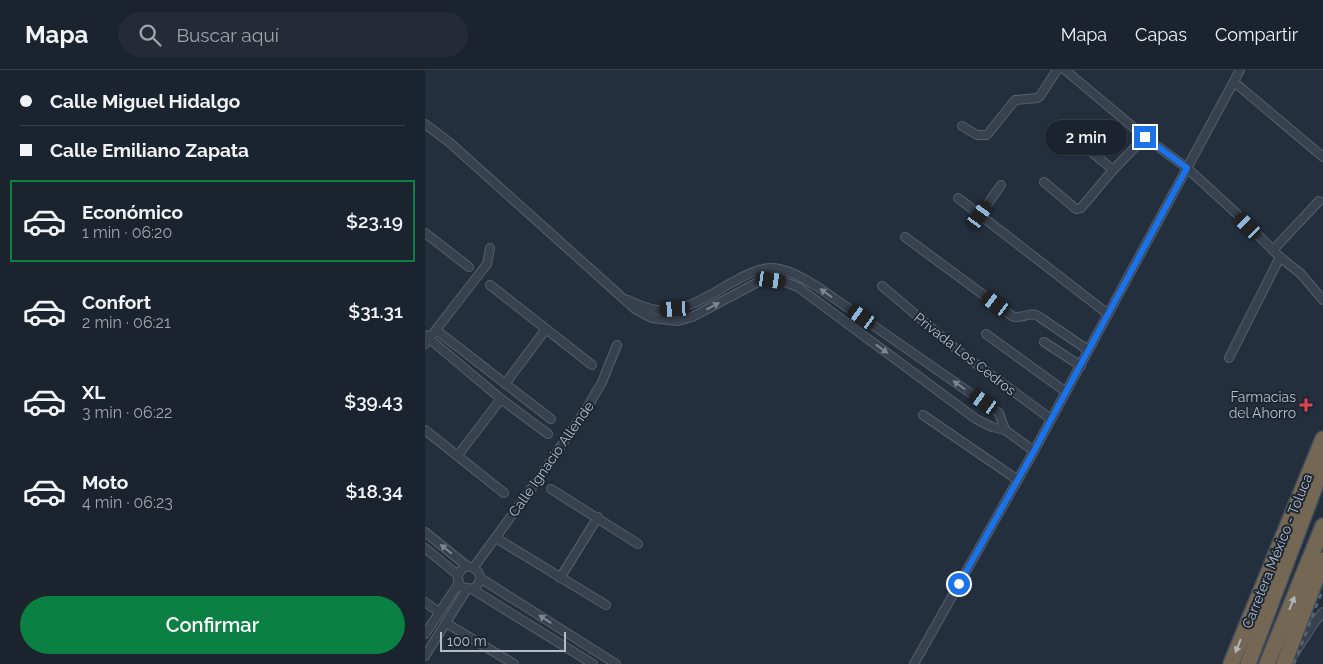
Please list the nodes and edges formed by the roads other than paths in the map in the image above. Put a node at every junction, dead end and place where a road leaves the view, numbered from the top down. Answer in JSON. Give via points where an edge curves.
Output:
{"nodes":[{"id":1,"x":1057,"y":70,"type":"edge"},
{"id":2,"x":1065,"y":70,"type":"edge"},
{"id":3,"x":1240,"y":70,"type":"edge"},
{"id":4,"x":1234,"y":82,"type":"junction"},
{"id":5,"x":425,"y":124,"type":"edge"},
{"id":6,"x":962,"y":126,"type":"dead end"},
{"id":7,"x":1145,"y":137,"type":"junction"},
{"id":8,"x":1076,"y":139,"type":"dead end"},
{"id":9,"x":1323,"y":157,"type":"edge"},
{"id":10,"x":1187,"y":168,"type":"junction"},
{"id":11,"x":1113,"y":170,"type":"junction"},
{"id":12,"x":1044,"y":182,"type":"dead end"},
{"id":13,"x":1001,"y":185,"type":"dead end"},
{"id":14,"x":958,"y":198,"type":"dead end"},
{"id":15,"x":1319,"y":201,"type":"dead end"},
{"id":16,"x":980,"y":215,"type":"junction"},
{"id":17,"x":425,"y":233,"type":"edge"},
{"id":18,"x":905,"y":237,"type":"dead end"},
{"id":19,"x":490,"y":248,"type":"dead end"},
{"id":20,"x":1273,"y":250,"type":"junction"},
{"id":21,"x":1280,"y":257,"type":"junction"},
{"id":22,"x":469,"y":267,"type":"dead end"},
{"id":23,"x":759,"y":282,"type":"junction"},
{"id":24,"x":491,"y":285,"type":"dead end"},
{"id":25,"x":729,"y":285,"type":"junction"},
{"id":26,"x":882,"y":286,"type":"dead end"},
{"id":27,"x":622,"y":297,"type":"junction"},
{"id":28,"x":1323,"y":300,"type":"edge"},
{"id":29,"x":1108,"y":314,"type":"junction"},
{"id":30,"x":546,"y":329,"type":"junction"},
{"id":31,"x":436,"y":330,"type":"junction"},
{"id":32,"x":987,"y":334,"type":"dead end"},
{"id":33,"x":426,"y":339,"type":"edge"},
{"id":34,"x":1044,"y":342,"type":"dead end"},
{"id":35,"x":617,"y":345,"type":"dead end"},
{"id":36,"x":1089,"y":350,"type":"junction"},
{"id":37,"x":1229,"y":358,"type":"dead end"},
{"id":38,"x":592,"y":365,"type":"dead end"},
{"id":39,"x":1081,"y":366,"type":"junction"},
{"id":40,"x":505,"y":384,"type":"junction"},
{"id":41,"x":1066,"y":392,"type":"junction"},
{"id":42,"x":501,"y":399,"type":"junction"},
{"id":43,"x":923,"y":415,"type":"dead end"},
{"id":44,"x":551,"y":419,"type":"dead end"},
{"id":45,"x":1051,"y":419,"type":"junction"},
{"id":46,"x":425,"y":430,"type":"edge"},
{"id":47,"x":1005,"y":430,"type":"junction"},
{"id":48,"x":548,"y":434,"type":"dead end"},
{"id":49,"x":1323,"y":439,"type":"edge"},
{"id":50,"x":1034,"y":451,"type":"junction"},
{"id":51,"x":458,"y":455,"type":"junction"},
{"id":52,"x":1323,"y":465,"type":"edge"},
{"id":53,"x":1018,"y":480,"type":"junction"},
{"id":54,"x":551,"y":489,"type":"dead end"},
{"id":55,"x":505,"y":493,"type":"dead end"},
{"id":56,"x":598,"y":517,"type":"junction"},
{"id":57,"x":1323,"y":526,"type":"edge"},
{"id":58,"x":425,"y":532,"type":"edge"},
{"id":59,"x":496,"y":538,"type":"junction"},
{"id":60,"x":639,"y":544,"type":"dead end"},
{"id":61,"x":425,"y":548,"type":"edge"},
{"id":62,"x":1323,"y":560,"type":"edge"},
{"id":63,"x":471,"y":567,"type":"junction"},
{"id":64,"x":458,"y":574,"type":"junction"},
{"id":65,"x":481,"y":578,"type":"junction"},
{"id":66,"x":560,"y":578,"type":"junction"},
{"id":67,"x":459,"y":584,"type":"junction"},
{"id":68,"x":469,"y":589,"type":"junction"},
{"id":69,"x":425,"y":602,"type":"edge"},
{"id":70,"x":606,"y":606,"type":"dead end"},
{"id":71,"x":439,"y":612,"type":"junction"},
{"id":72,"x":1323,"y":612,"type":"edge"},
{"id":73,"x":446,"y":623,"type":"junction"},
{"id":74,"x":425,"y":634,"type":"edge"},
{"id":75,"x":425,"y":656,"type":"edge"},
{"id":76,"x":514,"y":664,"type":"edge"},
{"id":77,"x":593,"y":664,"type":"edge"},
{"id":78,"x":616,"y":664,"type":"edge"},
{"id":79,"x":914,"y":664,"type":"edge"},
{"id":80,"x":1231,"y":664,"type":"edge"},
{"id":81,"x":1248,"y":664,"type":"edge"},
{"id":82,"x":1267,"y":664,"type":"edge"},
{"id":83,"x":1285,"y":664,"type":"edge"}],
"edges":[{"from":1,"to":6,"type":"street","via":[[1040,96],[1015,100],[987,134],[977,136]]},
{"from":2,"to":7,"type":"street"},
{"from":3,"to":4,"type":"street"},
{"from":4,"to":9,"type":"street"},
{"from":4,"to":10,"type":"street"},
{"from":5,"to":27,"type":"street"},
{"from":7,"to":10,"type":"street"},
{"from":7,"to":11,"type":"street"},
{"from":8,"to":11,"type":"street"},
{"from":10,"to":20,"type":"street"},
{"from":10,"to":29,"type":"street"},
{"from":11,"to":12,"type":"street","via":[[1080,209]]},
{"from":13,"to":16,"type":"street"},
{"from":14,"to":16,"type":"street"},
{"from":15,"to":20,"type":"street"},
{"from":16,"to":29,"type":"street"},
{"from":17,"to":22,"type":"street"},
{"from":18,"to":36,"type":"street","via":[[1011,316],[1039,316]]},
{"from":19,"to":31,"type":"street","via":[[487,264]]},
{"from":20,"to":21,"type":"street"},
{"from":21,"to":28,"type":"street","via":[[1301,274]]},
{"from":21,"to":37,"type":"street"},
{"from":23,"to":25,"type":"street"},
{"from":27,"to":23,"type":"street","one_way":true,"via":[[652,318],[678,321]]},
{"from":23,"to":47,"type":"street","one_way":true,"via":[[771,280],[798,287],[976,419]]},
{"from":24,"to":30,"type":"street"},
{"from":25,"to":27,"type":"street","via":[[675,309],[658,310]]},
{"from":47,"to":25,"type":"street","one_way":true,"via":[[999,413],[803,278],[773,268],[761,269]]},
{"from":26,"to":45,"type":"street","name":"Privada Los Cedros","via":[[961,353]]},
{"from":29,"to":36,"type":"street"},
{"from":30,"to":38,"type":"street"},
{"from":30,"to":40,"type":"street"},
{"from":31,"to":33,"type":"street"},
{"from":31,"to":40,"type":"street"},
{"from":32,"to":41,"type":"street"},
{"from":33,"to":42,"type":"street"},
{"from":34,"to":39,"type":"street"},
{"from":35,"to":59,"type":"street","name":"Calle Ignacio Allende","via":[[587,408]]},
{"from":36,"to":39,"type":"street"},
{"from":39,"to":41,"type":"street"},
{"from":40,"to":44,"type":"street"},
{"from":41,"to":45,"type":"street"},
{"from":42,"to":48,"type":"street"},
{"from":42,"to":51,"type":"street"},
{"from":43,"to":53,"type":"street"},
{"from":45,"to":50,"type":"street"},
{"from":46,"to":51,"type":"street"},
{"from":47,"to":50,"type":"street"},
{"from":49,"to":80,"type":"highway","name":"Carretera México - Toluca","one_way":true},
{"from":50,"to":53,"type":"street"},
{"from":51,"to":55,"type":"street"},
{"from":52,"to":81,"type":"highway"},
{"from":53,"to":79,"type":"street"},
{"from":54,"to":56,"type":"street"},
{"from":56,"to":60,"type":"street"},
{"from":56,"to":66,"type":"street"},
{"from":82,"to":57,"type":"highway","one_way":true},
{"from":63,"to":58,"type":"street","one_way":true},
{"from":59,"to":63,"type":"street","name":"Calle Ignacio Allende"},
{"from":59,"to":66,"type":"street"},
{"from":61,"to":64,"type":"street"},
{"from":62,"to":83,"type":"highway"},
{"from":63,"to":64,"type":"street","via":[[461,569]]},
{"from":63,"to":65,"type":"street","via":[[479,571]]},
{"from":64,"to":67,"type":"street"},
{"from":65,"to":68,"type":"street"},
{"from":78,"to":65,"type":"street","one_way":true},
{"from":66,"to":70,"type":"street"},
{"from":67,"to":68,"type":"street"},
{"from":67,"to":71,"type":"street"},
{"from":68,"to":73,"type":"street"},
{"from":68,"to":77,"type":"street"},
{"from":69,"to":71,"type":"street"},
{"from":71,"to":74,"type":"street"},
{"from":72,"to":83,"type":"street"},
{"from":73,"to":75,"type":"street"},
{"from":73,"to":76,"type":"street"}]}
